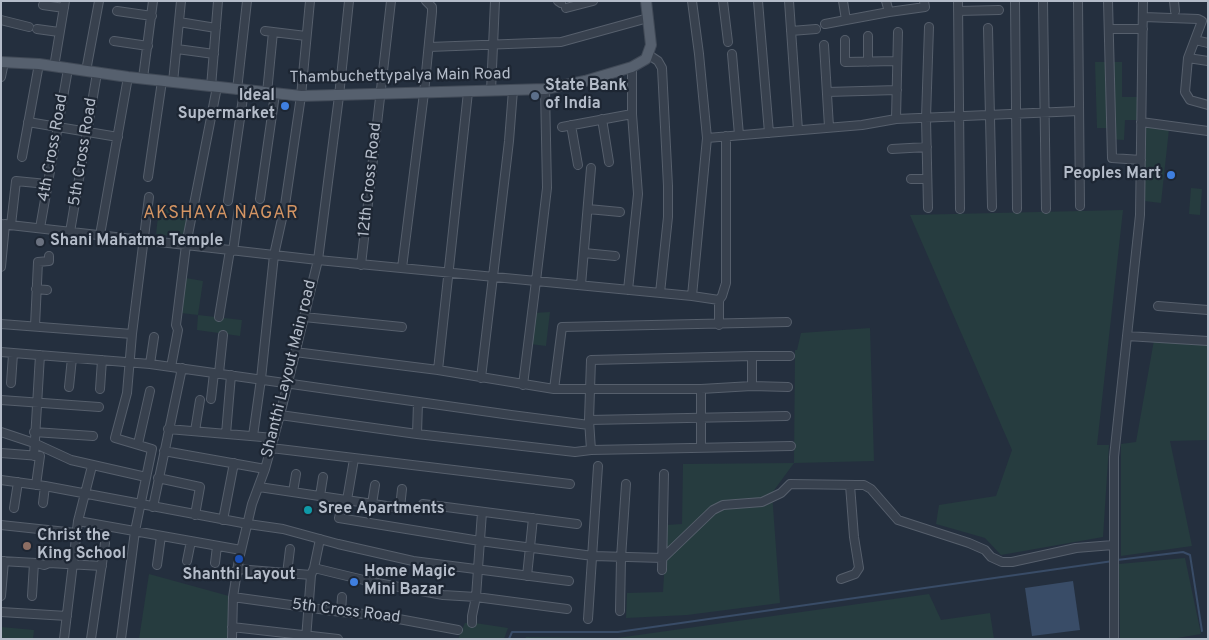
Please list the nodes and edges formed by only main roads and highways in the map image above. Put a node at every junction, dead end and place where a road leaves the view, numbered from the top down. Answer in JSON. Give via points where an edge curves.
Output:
{"nodes":[{"id":1,"x":646,"y":1,"type":"edge"},
{"id":2,"x":3,"y":62,"type":"edge"}],
"edges":[{"from":1,"to":2,"type":"main road","name":"Thambuchettypalya Main Road","via":[[651,45],[649,55],[642,62],[585,81],[545,89],[301,96]]}]}
